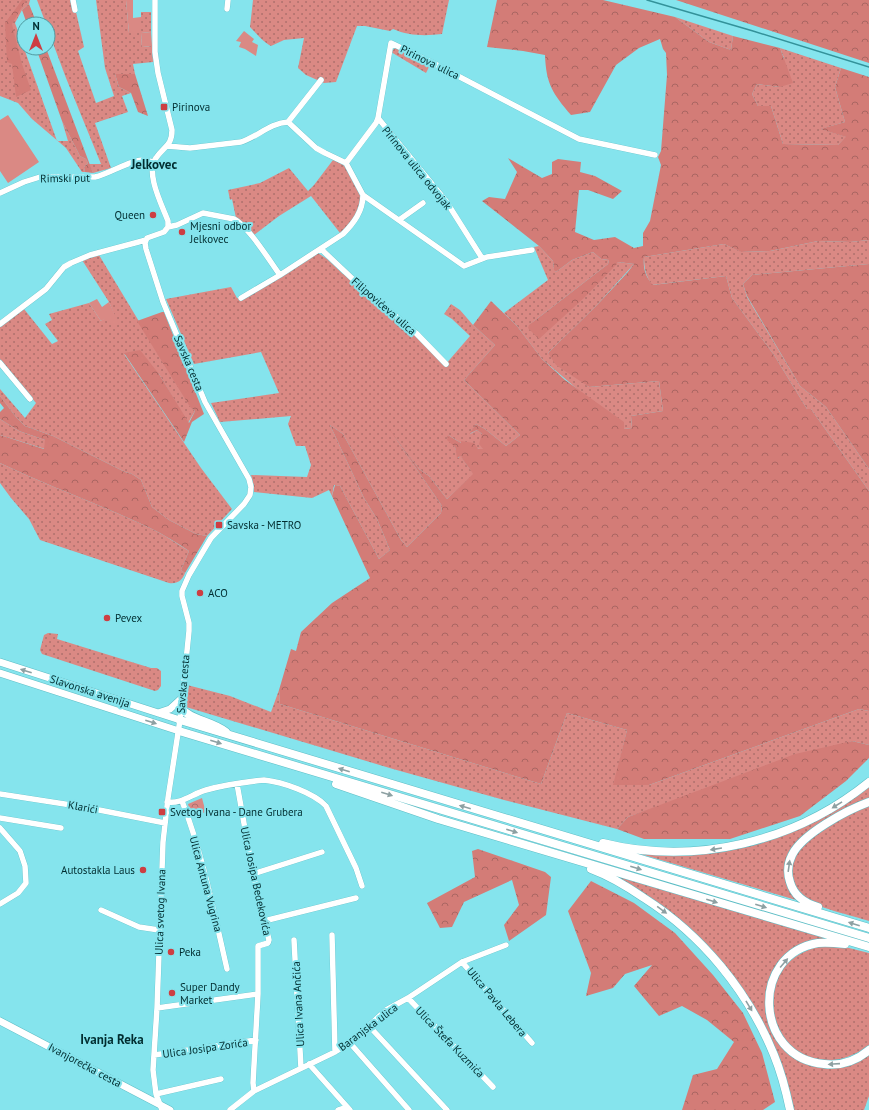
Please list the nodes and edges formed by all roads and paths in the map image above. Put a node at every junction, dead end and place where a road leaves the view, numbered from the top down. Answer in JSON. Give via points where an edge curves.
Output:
{"nodes":[{"id":1,"x":73,"y":0,"type":"edge"},
{"id":2,"x":155,"y":0,"type":"edge"},
{"id":3,"x":228,"y":0,"type":"edge"},
{"id":4,"x":227,"y":9,"type":"dead end"},
{"id":5,"x":75,"y":10,"type":"dead end"},
{"id":6,"x":321,"y":80,"type":"dead end"},
{"id":7,"x":378,"y":118,"type":"junction"},
{"id":8,"x":288,"y":122,"type":"junction"},
{"id":9,"x":167,"y":146,"type":"junction"},
{"id":10,"x":655,"y":155,"type":"dead end"},
{"id":11,"x":154,"y":162,"type":"junction"},
{"id":12,"x":346,"y":162,"type":"junction"},
{"id":13,"x":0,"y":193,"type":"edge"},
{"id":14,"x":363,"y":195,"type":"junction"},
{"id":15,"x":423,"y":203,"type":"dead end"},
{"id":16,"x":399,"y":220,"type":"junction"},
{"id":17,"x":168,"y":227,"type":"junction"},
{"id":18,"x":146,"y":240,"type":"junction"},
{"id":19,"x":320,"y":249,"type":"junction"},
{"id":20,"x":532,"y":250,"type":"dead end"},
{"id":21,"x":482,"y":258,"type":"junction"},
{"id":22,"x":280,"y":275,"type":"junction"},
{"id":23,"x":242,"y":298,"type":"dead end"},
{"id":24,"x":0,"y":324,"type":"edge"},
{"id":25,"x":0,"y":363,"type":"edge"},
{"id":26,"x":446,"y":364,"type":"dead end"},
{"id":27,"x":30,"y":399,"type":"dead end"},
{"id":28,"x":0,"y":662,"type":"edge"},
{"id":29,"x":0,"y":673,"type":"edge"},
{"id":30,"x":182,"y":698,"type":"junction"},
{"id":31,"x":181,"y":708,"type":"junction"},
{"id":32,"x":158,"y":713,"type":"junction"},
{"id":33,"x":180,"y":720,"type":"junction"},
{"id":34,"x":178,"y":731,"type":"junction"},
{"id":35,"x":231,"y":736,"type":"junction"},
{"id":36,"x":323,"y":774,"type":"junction"},
{"id":37,"x":869,"y":782,"type":"edge"},
{"id":38,"x":237,"y":784,"type":"junction"},
{"id":39,"x":0,"y":794,"type":"edge"},
{"id":40,"x":182,"y":801,"type":"junction"},
{"id":41,"x":167,"y":802,"type":"junction"},
{"id":42,"x":869,"y":802,"type":"edge"},
{"id":43,"x":0,"y":818,"type":"edge"},
{"id":44,"x":165,"y":823,"type":"junction"},
{"id":45,"x":0,"y":828,"type":"edge"},
{"id":46,"x":62,"y":828,"type":"dead end"},
{"id":47,"x":556,"y":834,"type":"junction"},
{"id":48,"x":322,"y":852,"type":"dead end"},
{"id":49,"x":567,"y":858,"type":"junction"},
{"id":50,"x":253,"y":874,"type":"junction"},
{"id":51,"x":362,"y":886,"type":"dead end"},
{"id":52,"x":356,"y":898,"type":"dead end"},
{"id":53,"x":0,"y":904,"type":"edge"},
{"id":54,"x":101,"y":910,"type":"dead end"},
{"id":55,"x":839,"y":919,"type":"junction"},
{"id":56,"x":264,"y":921,"type":"junction"},
{"id":57,"x":869,"y":928,"type":"edge"},
{"id":58,"x":159,"y":930,"type":"junction"},
{"id":59,"x":332,"y":935,"type":"dead end"},
{"id":60,"x":869,"y":938,"type":"edge"},
{"id":61,"x":294,"y":940,"type":"dead end"},
{"id":62,"x":506,"y":945,"type":"dead end"},
{"id":63,"x":869,"y":949,"type":"edge"},
{"id":64,"x":462,"y":962,"type":"junction"},
{"id":65,"x":227,"y":969,"type":"dead end"},
{"id":66,"x":258,"y":994,"type":"junction"},
{"id":67,"x":408,"y":998,"type":"junction"},
{"id":68,"x":157,"y":1008,"type":"junction"},
{"id":69,"x":0,"y":1021,"type":"edge"},
{"id":70,"x":369,"y":1026,"type":"junction"},
{"id":71,"x":256,"y":1040,"type":"junction"},
{"id":72,"x":350,"y":1043,"type":"junction"},
{"id":73,"x":532,"y":1043,"type":"dead end"},
{"id":74,"x":869,"y":1050,"type":"edge"},
{"id":75,"x":335,"y":1052,"type":"junction"},
{"id":76,"x":154,"y":1055,"type":"junction"},
{"id":77,"x":309,"y":1064,"type":"junction"},
{"id":78,"x":301,"y":1068,"type":"junction"},
{"id":79,"x":221,"y":1079,"type":"dead end"},
{"id":80,"x":493,"y":1087,"type":"dead end"},
{"id":81,"x":254,"y":1091,"type":"junction"},
{"id":82,"x":156,"y":1094,"type":"junction"},
{"id":83,"x":161,"y":1107,"type":"edge"},
{"id":84,"x":349,"y":1108,"type":"edge"},
{"id":85,"x":170,"y":1110,"type":"edge"},
{"id":86,"x":230,"y":1110,"type":"edge"},
{"id":87,"x":338,"y":1110,"type":"edge"},
{"id":88,"x":409,"y":1110,"type":"edge"},
{"id":89,"x":446,"y":1110,"type":"edge"},
{"id":90,"x":790,"y":1110,"type":"edge"}],
"edges":[{"from":1,"to":5,"type":"street"},
{"from":2,"to":9,"type":"street","via":[[158,73],[172,130],[172,137]]},
{"from":3,"to":4,"type":"street"},
{"from":6,"to":8,"type":"street"},
{"from":7,"to":10,"type":"street","name":"Pirinova ulica","via":[[391,43],[579,139]]},
{"from":7,"to":12,"type":"street","name":"Pirinova ulica"},
{"from":7,"to":21,"type":"street","name":"Pirinova ulica odvojak","via":[[440,194]]},
{"from":8,"to":9,"type":"street","via":[[268,128],[241,142],[190,148]]},
{"from":8,"to":12,"type":"street","via":[[316,148]]},
{"from":9,"to":11,"type":"street"},
{"from":11,"to":13,"type":"street","name":"Rimski put","via":[[136,161],[95,177],[40,176]]},
{"from":11,"to":17,"type":"street","via":[[154,184],[168,220]]},
{"from":12,"to":14,"type":"street"},
{"from":14,"to":16,"type":"street"},
{"from":14,"to":19,"type":"street","via":[[362,206],[352,226]]},
{"from":15,"to":16,"type":"street","name":"Pirinova ulica odvojak"},
{"from":16,"to":21,"type":"street","via":[[464,266]]},
{"from":17,"to":18,"type":"street","via":[[164,232],[149,236]]},
{"from":17,"to":22,"type":"street","via":[[204,213],[234,219],[252,236]]},
{"from":18,"to":24,"type":"street","via":[[90,255],[71,263],[46,289]]},
{"from":18,"to":30,"type":"street","name":"Savska cesta","via":[[146,249],[163,302],[205,402],[249,479],[251,487],[250,495],[244,504],[213,535],[203,550],[182,591],[189,622]]},
{"from":19,"to":22,"type":"street"},
{"from":19,"to":26,"type":"street","name":"Filipovićeva ulica","via":[[416,333]]},
{"from":20,"to":21,"type":"street"},
{"from":22,"to":23,"type":"street"},
{"from":25,"to":27,"type":"street"},
{"from":32,"to":28,"type":"main road","name":"Slavonska avenija","one_way":true},
{"from":29,"to":34,"type":"main road","name":"Slavonska avenija","one_way":true},
{"from":30,"to":31,"type":"street","name":"Savska cesta"},
{"from":30,"to":32,"type":"main road","via":[[170,710]]},
{"from":31,"to":33,"type":"street","name":"Savska cesta"},
{"from":31,"to":35,"type":"highway"},
{"from":32,"to":33,"type":"main road","name":"Slavonska avenija"},
{"from":33,"to":34,"type":"street","name":"Ulica svetog Ivana"},
{"from":33,"to":35,"type":"highway"},
{"from":34,"to":36,"type":"highway","one_way":true},
{"from":34,"to":41,"type":"street","name":"Ulica svetog Ivana"},
{"from":47,"to":35,"type":"highway","one_way":true},
{"from":36,"to":49,"type":"highway","via":[[332,782],[385,801]]},
{"from":36,"to":60,"type":"highway","one_way":true},
{"from":37,"to":47,"type":"highway","one_way":true,"via":[[837,806],[800,825],[728,847],[690,851],[650,850],[618,846],[565,832]]},
{"from":38,"to":40,"type":"street","via":[[207,790]]},
{"from":38,"to":50,"type":"street","name":"Ulica Josipa Bedekovića"},
{"from":38,"to":51,"type":"street","via":[[272,781],[302,791],[323,802],[350,853]]},
{"from":39,"to":44,"type":"street","name":"Klarići"},
{"from":40,"to":41,"type":"street"},
{"from":40,"to":65,"type":"street","name":"Ulica Antuna Vugrina","via":[[210,892]]},
{"from":41,"to":44,"type":"street","name":"Ulica svetog Ivana"},
{"from":55,"to":42,"type":"highway","one_way":true,"via":[[828,911],[808,904],[798,896],[789,878],[789,863],[794,850],[809,836]]},
{"from":43,"to":46,"type":"street"},
{"from":44,"to":58,"type":"street","name":"Ulica svetog Ivana"},
{"from":45,"to":53,"type":"street","via":[[20,851],[25,866],[26,883],[18,893]]},
{"from":47,"to":55,"type":"highway"},
{"from":48,"to":50,"type":"street"},
{"from":49,"to":63,"type":"highway","one_way":true},
{"from":49,"to":90,"type":"highway","one_way":true,"via":[[614,880],[663,910],[707,950],[727,973],[760,1024],[784,1083]]},
{"from":50,"to":56,"type":"street","name":"Ulica Josipa Bedekovića"},
{"from":52,"to":56,"type":"street"},
{"from":54,"to":58,"type":"street","via":[[139,927]]},
{"from":57,"to":55,"type":"highway","one_way":true},
{"from":56,"to":66,"type":"street","name":"Ulica Josipa Bedekovića","via":[[268,943],[258,946]]},
{"from":58,"to":68,"type":"street","name":"Ulica svetog Ivana"},
{"from":59,"to":75,"type":"street"},
{"from":61,"to":78,"type":"street","name":"Ulica Ivana Ančića"},
{"from":62,"to":64,"type":"street","name":"Baranjska ulica"},
{"from":74,"to":63,"type":"highway","one_way":true,"via":[[858,1058],[840,1064],[808,1061],[783,1043],[774,1030],[769,1008],[770,990],[776,974],[785,961],[797,952],[822,943]]},
{"from":64,"to":67,"type":"street","name":"Baranjska ulica"},
{"from":64,"to":73,"type":"street","name":"Ulica Pavla Lebera"},
{"from":66,"to":68,"type":"street"},
{"from":66,"to":71,"type":"street","name":"Ulica Josipa Bedekovića"},
{"from":67,"to":70,"type":"street","name":"Baranjska ulica","via":[[386,1010]]},
{"from":67,"to":80,"type":"street","name":"Ulica Štefa Kuzmića"},
{"from":68,"to":76,"type":"street","name":"Ulica svetog Ivana"},
{"from":69,"to":83,"type":"main road","name":"Ivanjorečka cesta"},
{"from":70,"to":72,"type":"street","name":"Baranjska ulica"},
{"from":70,"to":89,"type":"street"},
{"from":71,"to":76,"type":"street","name":"Ulica Josipa Zorića"},
{"from":71,"to":81,"type":"street","name":"Ulica Josipa Bedekovića","via":[[252,1083]]},
{"from":72,"to":75,"type":"street","name":"Baranjska ulica"},
{"from":72,"to":88,"type":"street"},
{"from":75,"to":77,"type":"street","name":"Baranjska ulica"},
{"from":76,"to":82,"type":"street","name":"Ulica svetog Ivana"},
{"from":77,"to":78,"type":"street","name":"Baranjska ulica"},
{"from":77,"to":84,"type":"street"},
{"from":78,"to":81,"type":"street","name":"Baranjska ulica"},
{"from":79,"to":82,"type":"street"},
{"from":81,"to":86,"type":"street","name":"Baranjska ulica"},
{"from":82,"to":83,"type":"street","name":"Ulica svetog Ivana"},
{"from":83,"to":85,"type":"main road","name":"Ivanjorečka cesta"},
{"from":84,"to":87,"type":"street"}]}
